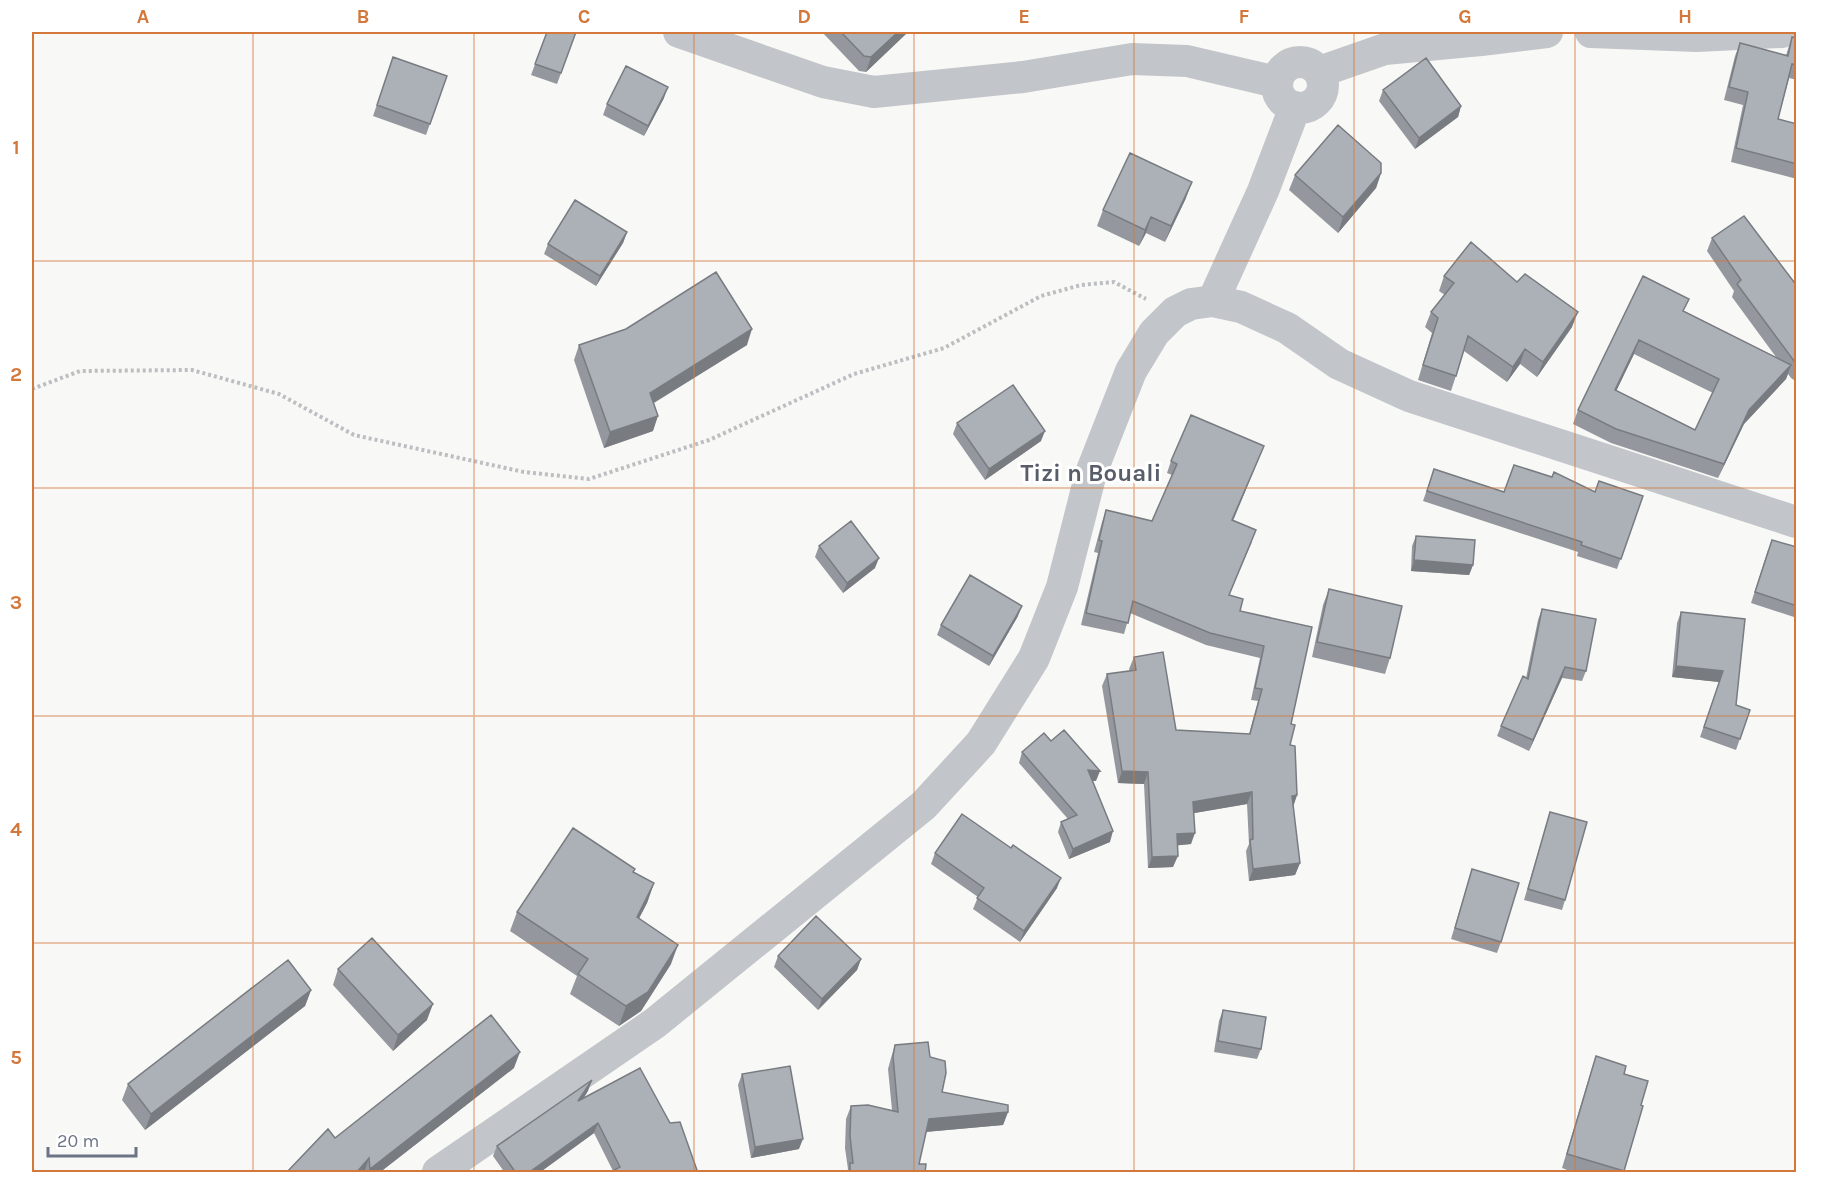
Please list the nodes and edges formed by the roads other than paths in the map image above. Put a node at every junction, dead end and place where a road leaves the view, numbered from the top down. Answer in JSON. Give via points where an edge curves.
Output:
{"nodes":[{"id":1,"x":679,"y":32,"type":"edge"},
{"id":2,"x":1547,"y":32,"type":"edge"},
{"id":3,"x":1591,"y":32,"type":"edge"},
{"id":4,"x":1782,"y":32,"type":"edge"},
{"id":5,"x":1319,"y":72,"type":"junction"},
{"id":6,"x":1276,"y":82,"type":"junction"},
{"id":7,"x":1294,"y":107,"type":"junction"},
{"id":8,"x":1213,"y":301,"type":"junction"},
{"id":9,"x":1797,"y":522,"type":"edge"},
{"id":10,"x":438,"y":1173,"type":"edge"}],
"edges":[{"from":1,"to":6,"type":"street","via":[[823,82],[874,92],[1023,77],[1132,59],[1187,61]]},
{"from":2,"to":5,"type":"street","via":[[1385,49]]},
{"from":3,"to":4,"type":"street","via":[[1698,36]]},
{"from":5,"to":6,"type":"street","via":[[1300,61],[1289,64]]},
{"from":5,"to":7,"type":"street","via":[[1322,93],[1316,102],[1306,108]]},
{"from":6,"to":7,"type":"street","via":[[1284,102]]},
{"from":7,"to":8,"type":"street","via":[[1263,191]]},
{"from":8,"to":9,"type":"street","via":[[1241,307],[1287,328],[1339,364],[1409,396]]},
{"from":8,"to":10,"type":"street","via":[[1191,304],[1175,312],[1154,333],[1131,370],[1091,472],[1062,587],[1034,658],[981,743],[924,805],[655,1023]]}]}
